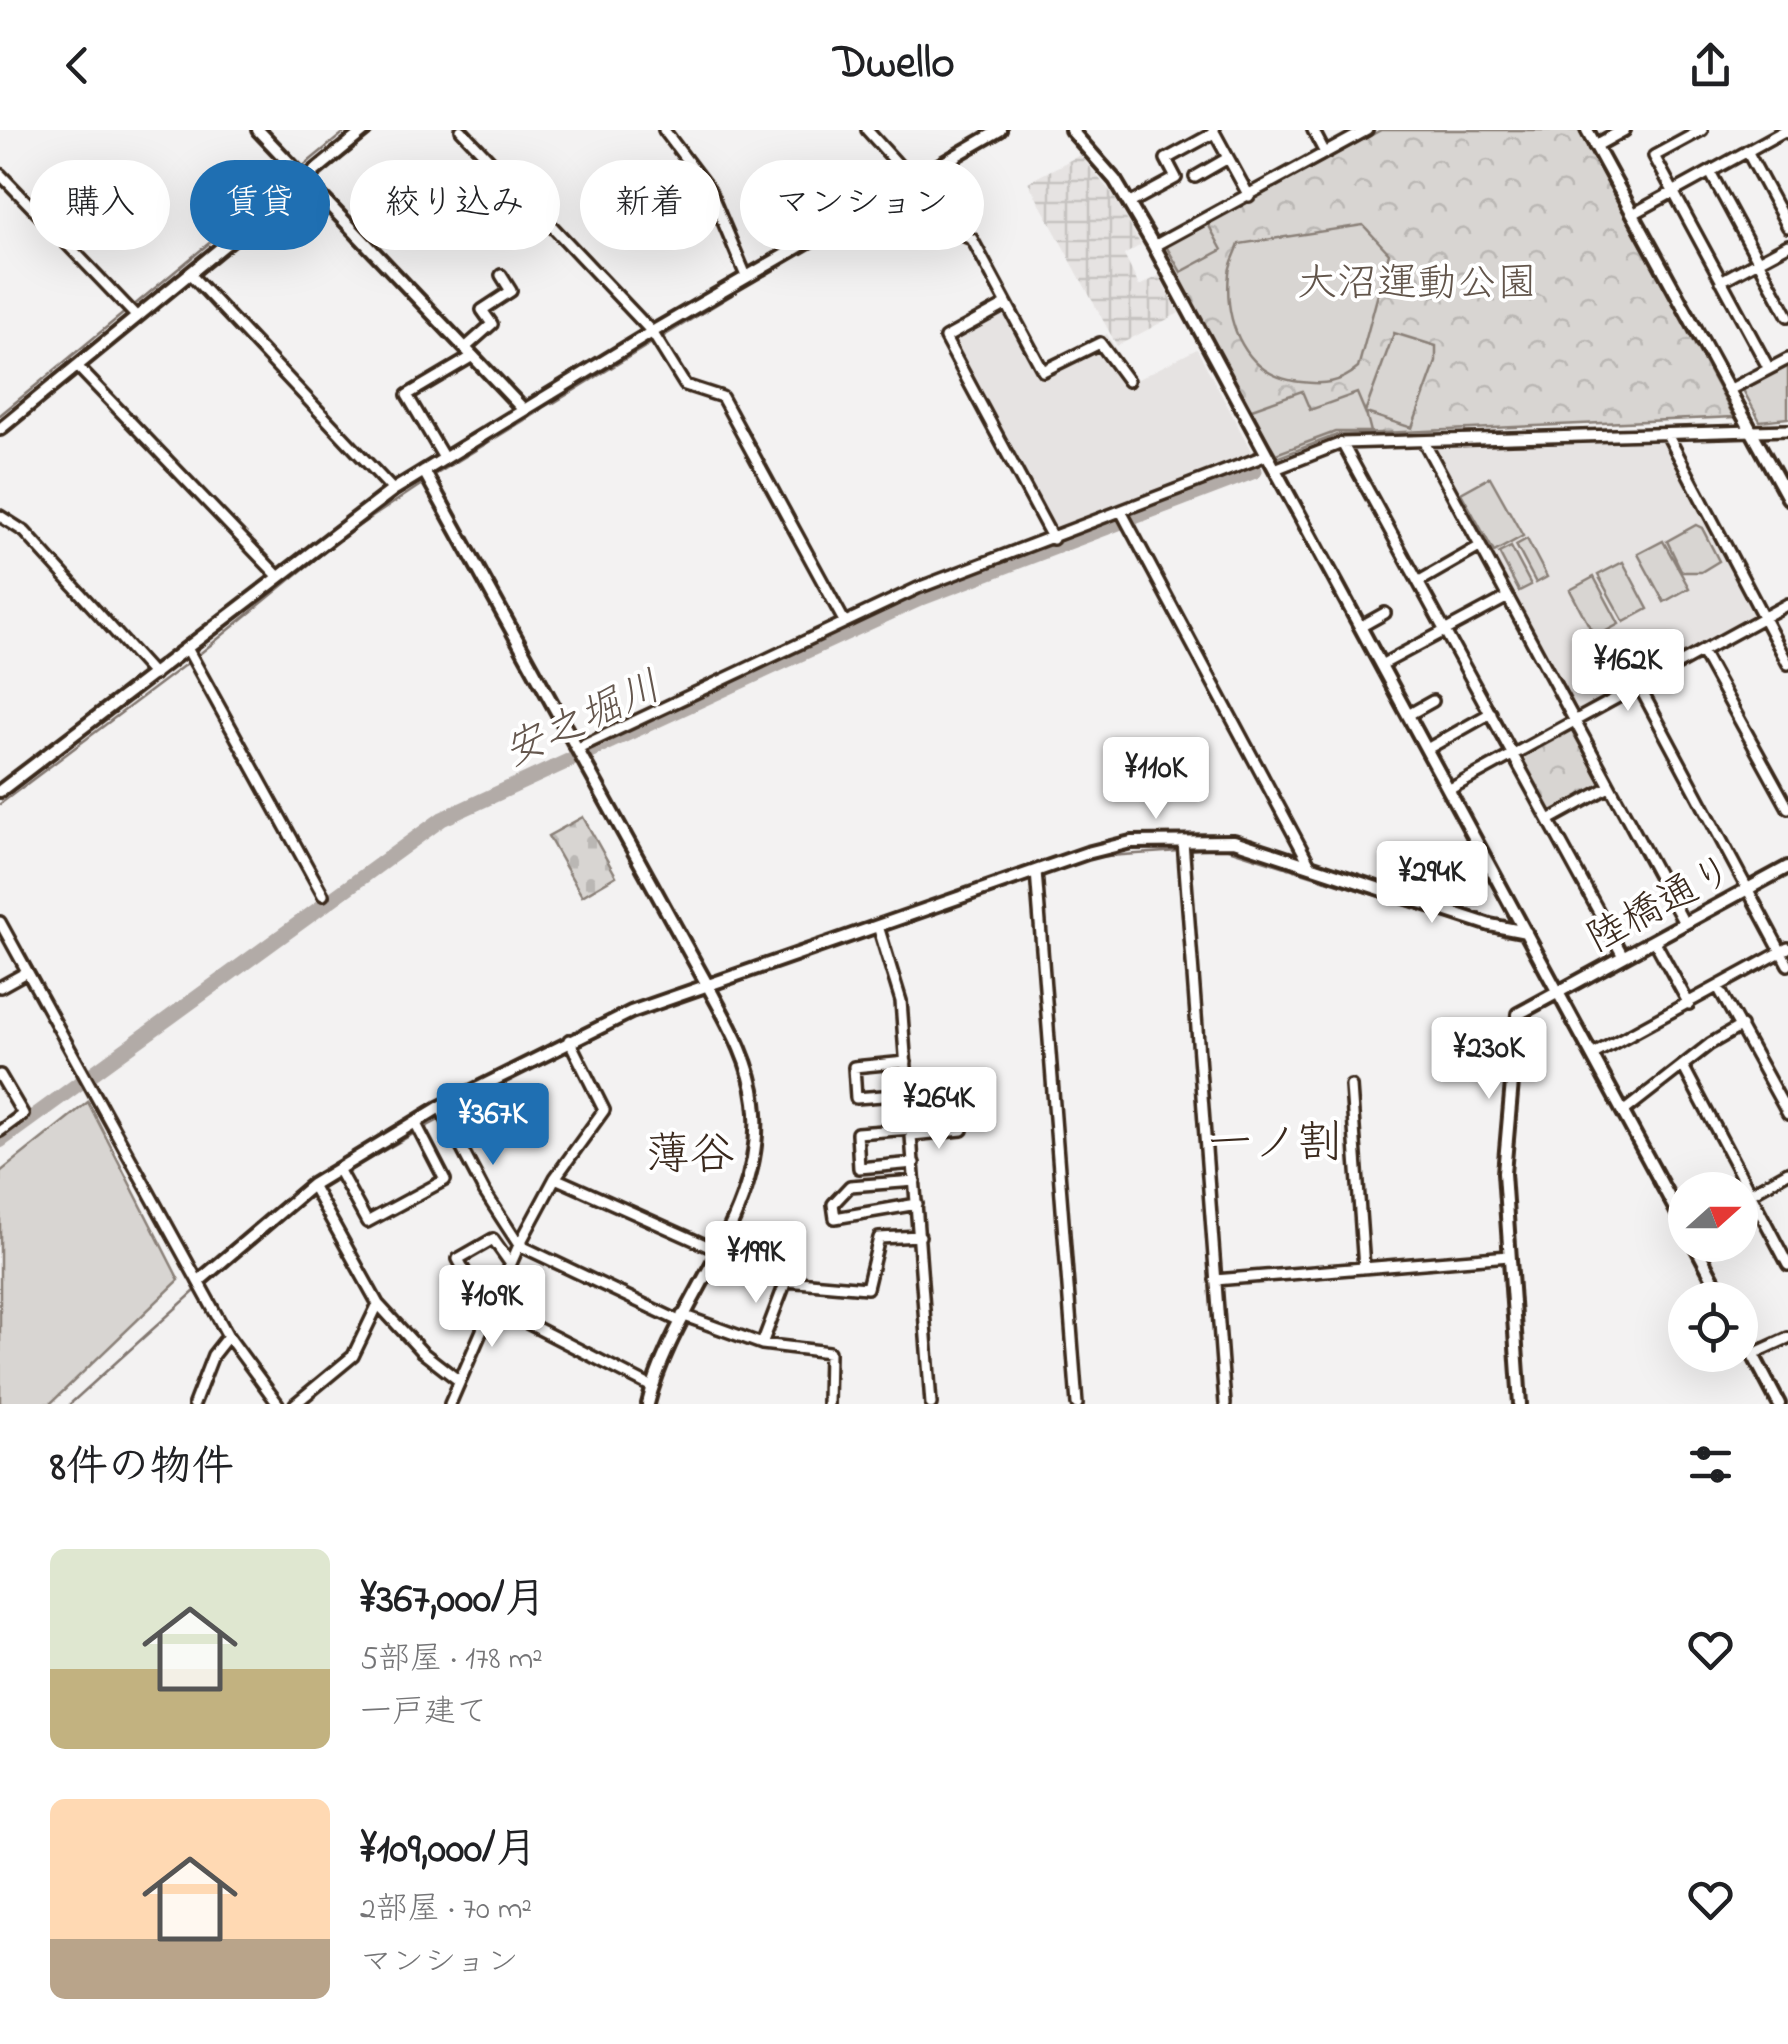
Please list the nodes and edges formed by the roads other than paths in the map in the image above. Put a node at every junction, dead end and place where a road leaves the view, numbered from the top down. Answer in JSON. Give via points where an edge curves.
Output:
{"nodes":[{"id":1,"x":258,"y":130,"type":"edge"},
{"id":2,"x":365,"y":130,"type":"edge"},
{"id":3,"x":462,"y":130,"type":"edge"},
{"id":4,"x":664,"y":130,"type":"edge"},
{"id":5,"x":867,"y":130,"type":"edge"},
{"id":6,"x":1000,"y":130,"type":"edge"},
{"id":7,"x":1071,"y":130,"type":"edge"},
{"id":8,"x":1313,"y":130,"type":"edge"},
{"id":9,"x":1587,"y":130,"type":"edge"},
{"id":10,"x":1624,"y":130,"type":"edge"},
{"id":11,"x":1702,"y":130,"type":"edge"},
{"id":12,"x":1214,"y":131,"type":"edge"},
{"id":13,"x":1364,"y":131,"type":"edge"},
{"id":14,"x":1788,"y":133,"type":"edge"},
{"id":15,"x":1595,"y":146,"type":"junction"},
{"id":16,"x":1747,"y":151,"type":"junction"},
{"id":17,"x":1325,"y":153,"type":"junction"},
{"id":18,"x":1228,"y":158,"type":"junction"},
{"id":19,"x":286,"y":160,"type":"edge"},
{"id":20,"x":330,"y":160,"type":"edge"},
{"id":21,"x":898,"y":160,"type":"edge"},
{"id":22,"x":949,"y":160,"type":"edge"},
{"id":23,"x":1710,"y":172,"type":"junction"},
{"id":24,"x":0,"y":174,"type":"edge"},
{"id":25,"x":1195,"y":176,"type":"dead end"},
{"id":26,"x":1673,"y":192,"type":"junction"},
{"id":27,"x":1248,"y":196,"type":"junction"},
{"id":28,"x":1130,"y":204,"type":"junction"},
{"id":29,"x":330,"y":206,"type":"edge"},
{"id":30,"x":1632,"y":214,"type":"junction"},
{"id":31,"x":1788,"y":227,"type":"edge"},
{"id":32,"x":1788,"y":244,"type":"edge"},
{"id":33,"x":1154,"y":246,"type":"junction"},
{"id":34,"x":220,"y":250,"type":"edge"},
{"id":35,"x":792,"y":250,"type":"edge"},
{"id":36,"x":978,"y":250,"type":"edge"},
{"id":37,"x":1758,"y":261,"type":"junction"},
{"id":38,"x":190,"y":274,"type":"junction"},
{"id":39,"x":501,"y":275,"type":"dead end"},
{"id":40,"x":746,"y":276,"type":"junction"},
{"id":41,"x":1720,"y":280,"type":"junction"},
{"id":42,"x":1007,"y":304,"type":"junction"},
{"id":43,"x":132,"y":312,"type":"junction"},
{"id":44,"x":1788,"y":316,"type":"edge"},
{"id":45,"x":652,"y":332,"type":"junction"},
{"id":46,"x":469,"y":352,"type":"junction"},
{"id":47,"x":1788,"y":358,"type":"edge"},
{"id":48,"x":77,"y":366,"type":"junction"},
{"id":49,"x":1769,"y":369,"type":"junction"},
{"id":50,"x":1128,"y":380,"type":"dead end"},
{"id":51,"x":1729,"y":390,"type":"junction"},
{"id":52,"x":523,"y":409,"type":"junction"},
{"id":53,"x":0,"y":429,"type":"edge"},
{"id":54,"x":1788,"y":430,"type":"edge"},
{"id":55,"x":1753,"y":434,"type":"junction"},
{"id":56,"x":1668,"y":436,"type":"junction"},
{"id":57,"x":1424,"y":442,"type":"junction"},
{"id":58,"x":1342,"y":443,"type":"junction"},
{"id":59,"x":1267,"y":455,"type":"junction"},
{"id":60,"x":444,"y":458,"type":"junction"},
{"id":61,"x":1275,"y":469,"type":"junction"},
{"id":62,"x":424,"y":471,"type":"junction"},
{"id":63,"x":393,"y":490,"type":"junction"},
{"id":64,"x":1788,"y":498,"type":"edge"},
{"id":65,"x":1122,"y":513,"type":"junction"},
{"id":66,"x":0,"y":516,"type":"edge"},
{"id":67,"x":1054,"y":540,"type":"junction"},
{"id":68,"x":1480,"y":547,"type":"junction"},
{"id":69,"x":280,"y":577,"type":"junction"},
{"id":70,"x":1418,"y":582,"type":"junction"},
{"id":71,"x":1506,"y":598,"type":"junction"},
{"id":72,"x":1788,"y":604,"type":"edge"},
{"id":73,"x":1385,"y":614,"type":"dead end"},
{"id":74,"x":1763,"y":618,"type":"junction"},
{"id":75,"x":844,"y":622,"type":"junction"},
{"id":76,"x":1360,"y":627,"type":"junction"},
{"id":77,"x":1444,"y":630,"type":"junction"},
{"id":78,"x":189,"y":652,"type":"junction"},
{"id":79,"x":1702,"y":652,"type":"junction"},
{"id":80,"x":1788,"y":664,"type":"edge"},
{"id":81,"x":1380,"y":665,"type":"junction"},
{"id":82,"x":154,"y":675,"type":"junction"},
{"id":83,"x":1639,"y":686,"type":"junction"},
{"id":84,"x":1433,"y":702,"type":"dead end"},
{"id":85,"x":1490,"y":714,"type":"junction"},
{"id":86,"x":1408,"y":715,"type":"junction"},
{"id":87,"x":1573,"y":722,"type":"junction"},
{"id":88,"x":578,"y":748,"type":"junction"},
{"id":89,"x":1427,"y":749,"type":"junction"},
{"id":90,"x":1512,"y":754,"type":"junction"},
{"id":91,"x":1609,"y":787,"type":"junction"},
{"id":92,"x":1450,"y":790,"type":"junction"},
{"id":93,"x":0,"y":791,"type":"edge"},
{"id":94,"x":1788,"y":808,"type":"edge"},
{"id":95,"x":1548,"y":820,"type":"junction"},
{"id":96,"x":1182,"y":841,"type":"junction"},
{"id":97,"x":1309,"y":863,"type":"junction"},
{"id":98,"x":1788,"y":867,"type":"edge"},
{"id":99,"x":1036,"y":871,"type":"junction"},
{"id":100,"x":1748,"y":888,"type":"junction"},
{"id":101,"x":323,"y":895,"type":"dead end"},
{"id":102,"x":0,"y":922,"type":"edge"},
{"id":103,"x":1684,"y":923,"type":"junction"},
{"id":104,"x":878,"y":926,"type":"junction"},
{"id":105,"x":1526,"y":932,"type":"junction"},
{"id":106,"x":1654,"y":940,"type":"junction"},
{"id":107,"x":1785,"y":950,"type":"edge"},
{"id":108,"x":1623,"y":956,"type":"junction"},
{"id":109,"x":1788,"y":965,"type":"edge"},
{"id":110,"x":27,"y":972,"type":"junction"},
{"id":111,"x":0,"y":986,"type":"edge"},
{"id":112,"x":1718,"y":987,"type":"junction"},
{"id":113,"x":709,"y":988,"type":"junction"},
{"id":114,"x":1558,"y":990,"type":"junction"},
{"id":115,"x":1688,"y":1004,"type":"junction"},
{"id":116,"x":1740,"y":1026,"type":"junction"},
{"id":117,"x":569,"y":1040,"type":"junction"},
{"id":118,"x":1592,"y":1056,"type":"junction"},
{"id":119,"x":906,"y":1062,"type":"junction"},
{"id":120,"x":1683,"y":1066,"type":"junction"},
{"id":121,"x":0,"y":1075,"type":"edge"},
{"id":122,"x":1351,"y":1086,"type":"dead end"},
{"id":123,"x":960,"y":1087,"type":"dead end"},
{"id":124,"x":1788,"y":1090,"type":"edge"},
{"id":125,"x":908,"y":1092,"type":"junction"},
{"id":126,"x":1778,"y":1096,"type":"junction"},
{"id":127,"x":440,"y":1106,"type":"junction"},
{"id":128,"x":1623,"y":1112,"type":"junction"},
{"id":129,"x":1788,"y":1114,"type":"edge"},
{"id":130,"x":415,"y":1122,"type":"junction"},
{"id":131,"x":0,"y":1130,"type":"edge"},
{"id":132,"x":962,"y":1130,"type":"dead end"},
{"id":133,"x":912,"y":1132,"type":"junction"},
{"id":134,"x":914,"y":1163,"type":"junction"},
{"id":135,"x":338,"y":1169,"type":"junction"},
{"id":136,"x":1734,"y":1172,"type":"edge"},
{"id":137,"x":1788,"y":1172,"type":"edge"},
{"id":138,"x":554,"y":1178,"type":"junction"},
{"id":139,"x":915,"y":1181,"type":"junction"},
{"id":140,"x":312,"y":1185,"type":"junction"},
{"id":141,"x":1758,"y":1189,"type":"edge"},
{"id":142,"x":1668,"y":1195,"type":"edge"},
{"id":143,"x":917,"y":1204,"type":"junction"},
{"id":144,"x":1758,"y":1217,"type":"edge"},
{"id":145,"x":920,"y":1236,"type":"junction"},
{"id":146,"x":519,"y":1244,"type":"junction"},
{"id":147,"x":718,"y":1253,"type":"junction"},
{"id":148,"x":1509,"y":1256,"type":"junction"},
{"id":149,"x":510,"y":1264,"type":"junction"},
{"id":150,"x":1788,"y":1265,"type":"edge"},
{"id":151,"x":1364,"y":1268,"type":"junction"},
{"id":152,"x":1216,"y":1280,"type":"junction"},
{"id":153,"x":786,"y":1281,"type":"junction"},
{"id":154,"x":201,"y":1284,"type":"junction"},
{"id":155,"x":378,"y":1304,"type":"junction"},
{"id":156,"x":490,"y":1309,"type":"junction"},
{"id":157,"x":680,"y":1318,"type":"junction"},
{"id":158,"x":228,"y":1336,"type":"junction"},
{"id":159,"x":1788,"y":1338,"type":"edge"},
{"id":160,"x":762,"y":1344,"type":"junction"},
{"id":161,"x":1758,"y":1352,"type":"edge"},
{"id":162,"x":1758,"y":1363,"type":"edge"},
{"id":163,"x":458,"y":1380,"type":"junction"},
{"id":164,"x":652,"y":1387,"type":"junction"},
{"id":165,"x":194,"y":1404,"type":"edge"},
{"id":166,"x":278,"y":1404,"type":"edge"},
{"id":167,"x":295,"y":1404,"type":"edge"},
{"id":168,"x":450,"y":1404,"type":"edge"},
{"id":169,"x":648,"y":1404,"type":"edge"},
{"id":170,"x":828,"y":1404,"type":"edge"},
{"id":171,"x":932,"y":1404,"type":"edge"},
{"id":172,"x":1077,"y":1404,"type":"edge"},
{"id":173,"x":1226,"y":1404,"type":"edge"},
{"id":174,"x":1520,"y":1404,"type":"edge"},
{"id":175,"x":1780,"y":1404,"type":"edge"}],
"edges":[{"from":1,"to":19,"type":"street"},
{"from":2,"to":20,"type":"street"},
{"from":3,"to":45,"type":"street"},
{"from":4,"to":40,"type":"street","via":[[710,191]]},
{"from":5,"to":21,"type":"street"},
{"from":6,"to":22,"type":"street"},
{"from":7,"to":28,"type":"street"},
{"from":8,"to":17,"type":"street"},
{"from":9,"to":15,"type":"street"},
{"from":10,"to":15,"type":"street"},
{"from":11,"to":26,"type":"street","via":[[1654,156]]},
{"from":12,"to":18,"type":"street"},
{"from":12,"to":28,"type":"street","via":[[1166,159],[1176,178]]},
{"from":13,"to":17,"type":"street"},
{"from":14,"to":16,"type":"street"},
{"from":15,"to":30,"type":"street"},
{"from":16,"to":23,"type":"street"},
{"from":16,"to":31,"type":"street"},
{"from":17,"to":27,"type":"street"},
{"from":18,"to":25,"type":"street"},
{"from":18,"to":27,"type":"street"},
{"from":23,"to":26,"type":"street"},
{"from":23,"to":37,"type":"street"},
{"from":24,"to":43,"type":"street"},
{"from":26,"to":30,"type":"street"},
{"from":26,"to":41,"type":"street"},
{"from":27,"to":33,"type":"street"},
{"from":28,"to":33,"type":"street"},
{"from":29,"to":46,"type":"street"},
{"from":30,"to":51,"type":"street"},
{"from":32,"to":37,"type":"street"},
{"from":33,"to":59,"type":"street"},
{"from":34,"to":38,"type":"street"},
{"from":35,"to":40,"type":"street"},
{"from":36,"to":42,"type":"street"},
{"from":37,"to":41,"type":"street"},
{"from":37,"to":44,"type":"street"},
{"from":38,"to":43,"type":"street"},
{"from":38,"to":63,"type":"street"},
{"from":39,"to":46,"type":"street","via":[[510,291],[482,310],[492,324]]},
{"from":40,"to":45,"type":"street"},
{"from":41,"to":49,"type":"street"},
{"from":42,"to":50,"type":"street","via":[[1044,371],[1103,344]]},
{"from":42,"to":67,"type":"street","via":[[945,338]]},
{"from":43,"to":48,"type":"street"},
{"from":45,"to":52,"type":"street"},
{"from":45,"to":75,"type":"street","via":[[684,385],[722,397]]},
{"from":46,"to":52,"type":"street"},
{"from":46,"to":60,"type":"street","via":[[407,395]]},
{"from":47,"to":49,"type":"street"},
{"from":48,"to":53,"type":"street"},
{"from":48,"to":69,"type":"street"},
{"from":49,"to":51,"type":"street"},
{"from":51,"to":55,"type":"street"},
{"from":52,"to":60,"type":"street"},
{"from":54,"to":55,"type":"street"},
{"from":55,"to":56,"type":"street"},
{"from":55,"to":64,"type":"street"},
{"from":56,"to":57,"type":"street"},
{"from":56,"to":74,"type":"street"},
{"from":57,"to":58,"type":"street"},
{"from":57,"to":68,"type":"street"},
{"from":58,"to":61,"type":"street"},
{"from":58,"to":70,"type":"street"},
{"from":59,"to":61,"type":"street"},
{"from":59,"to":65,"type":"street"},
{"from":60,"to":62,"type":"street"},
{"from":61,"to":76,"type":"street"},
{"from":62,"to":63,"type":"street"},
{"from":62,"to":88,"type":"street"},
{"from":63,"to":69,"type":"street"},
{"from":65,"to":67,"type":"street"},
{"from":65,"to":97,"type":"street"},
{"from":66,"to":82,"type":"street","via":[[25,532]]},
{"from":67,"to":75,"type":"street"},
{"from":68,"to":70,"type":"street"},
{"from":68,"to":71,"type":"street"},
{"from":69,"to":78,"type":"street"},
{"from":70,"to":77,"type":"street"},
{"from":71,"to":77,"type":"street"},
{"from":71,"to":87,"type":"street"},
{"from":72,"to":74,"type":"street"},
{"from":73,"to":76,"type":"street"},
{"from":74,"to":79,"type":"street"},
{"from":74,"to":80,"type":"street"},
{"from":75,"to":88,"type":"street"},
{"from":76,"to":81,"type":"street"},
{"from":77,"to":81,"type":"street"},
{"from":77,"to":85,"type":"street"},
{"from":78,"to":82,"type":"street"},
{"from":78,"to":101,"type":"street"},
{"from":79,"to":83,"type":"street"},
{"from":79,"to":94,"type":"street"},
{"from":81,"to":86,"type":"street"},
{"from":82,"to":93,"type":"street"},
{"from":83,"to":87,"type":"street"},
{"from":83,"to":100,"type":"street"},
{"from":84,"to":86,"type":"street"},
{"from":85,"to":89,"type":"street"},
{"from":85,"to":90,"type":"street"},
{"from":86,"to":89,"type":"street"},
{"from":87,"to":90,"type":"street"},
{"from":87,"to":91,"type":"street"},
{"from":88,"to":113,"type":"street"},
{"from":89,"to":92,"type":"street"},
{"from":90,"to":92,"type":"street"},
{"from":90,"to":95,"type":"street"},
{"from":91,"to":95,"type":"street"},
{"from":91,"to":103,"type":"street"},
{"from":92,"to":105,"type":"street"},
{"from":95,"to":108,"type":"street"},
{"from":96,"to":97,"type":"street","via":[[1234,841]]},
{"from":96,"to":99,"type":"street","via":[[1131,842]]},
{"from":96,"to":152,"type":"street"},
{"from":97,"to":105,"type":"street"},
{"from":98,"to":100,"type":"street","name":"陸橋通り"},
{"from":99,"to":104,"type":"street"},
{"from":99,"to":172,"type":"street"},
{"from":100,"to":103,"type":"street","name":"陸橋通り"},
{"from":100,"to":107,"type":"street"},
{"from":102,"to":110,"type":"street"},
{"from":103,"to":106,"type":"street","name":"陸橋通り"},
{"from":104,"to":113,"type":"street"},
{"from":104,"to":119,"type":"street","via":[[901,1001]]},
{"from":105,"to":114,"type":"street"},
{"from":106,"to":108,"type":"street","name":"陸橋通り"},
{"from":106,"to":115,"type":"street"},
{"from":107,"to":109,"type":"street"},
{"from":107,"to":112,"type":"street"},
{"from":108,"to":114,"type":"street","name":"陸橋通り"},
{"from":110,"to":111,"type":"street"},
{"from":110,"to":154,"type":"street"},
{"from":112,"to":115,"type":"street"},
{"from":112,"to":116,"type":"street"},
{"from":113,"to":117,"type":"street"},
{"from":113,"to":147,"type":"street","via":[[741,1048],[756,1114],[754,1152]]},
{"from":114,"to":118,"type":"street"},
{"from":114,"to":148,"type":"street","name":"陸橋通り","via":[[1515,1021],[1504,1173]]},
{"from":115,"to":118,"type":"street"},
{"from":116,"to":120,"type":"street"},
{"from":116,"to":126,"type":"street"},
{"from":117,"to":127,"type":"street"},
{"from":117,"to":138,"type":"street","via":[[604,1110]]},
{"from":118,"to":128,"type":"street"},
{"from":119,"to":125,"type":"street"},
{"from":119,"to":125,"type":"street","via":[[854,1066],[856,1098]]},
{"from":120,"to":128,"type":"street"},
{"from":120,"to":136,"type":"street"},
{"from":121,"to":131,"type":"street","via":[[23,1114]]},
{"from":122,"to":151,"type":"street"},
{"from":123,"to":125,"type":"street"},
{"from":124,"to":126,"type":"street"},
{"from":125,"to":133,"type":"street"},
{"from":126,"to":129,"type":"street"},
{"from":127,"to":130,"type":"street"},
{"from":127,"to":146,"type":"street"},
{"from":128,"to":142,"type":"street"},
{"from":130,"to":135,"type":"street"},
{"from":130,"to":135,"type":"street","via":[[445,1180],[368,1222]]},
{"from":132,"to":133,"type":"street"},
{"from":133,"to":134,"type":"street"},
{"from":133,"to":134,"type":"street","via":[[856,1133],[859,1168]]},
{"from":134,"to":139,"type":"street"},
{"from":135,"to":140,"type":"street"},
{"from":137,"to":141,"type":"street"},
{"from":138,"to":146,"type":"street"},
{"from":138,"to":147,"type":"street"},
{"from":139,"to":143,"type":"street"},
{"from":139,"to":143,"type":"street","via":[[850,1186],[833,1204],[834,1218]]},
{"from":140,"to":154,"type":"street"},
{"from":140,"to":155,"type":"street"},
{"from":143,"to":145,"type":"street"},
{"from":144,"to":150,"type":"street"},
{"from":145,"to":153,"type":"street","via":[[880,1238],[867,1288]]},
{"from":145,"to":171,"type":"street"},
{"from":146,"to":149,"type":"street"},
{"from":146,"to":157,"type":"street"},
{"from":147,"to":153,"type":"street"},
{"from":147,"to":157,"type":"street"},
{"from":148,"to":151,"type":"street"},
{"from":148,"to":174,"type":"street"},
{"from":149,"to":156,"type":"street"},
{"from":149,"to":156,"type":"street","via":[[493,1239],[458,1259]]},
{"from":151,"to":152,"type":"street"},
{"from":152,"to":173,"type":"street"},
{"from":153,"to":160,"type":"street"},
{"from":154,"to":158,"type":"street"},
{"from":155,"to":163,"type":"street"},
{"from":155,"to":167,"type":"street","via":[[353,1356]]},
{"from":156,"to":163,"type":"street"},
{"from":156,"to":164,"type":"street"},
{"from":157,"to":160,"type":"street"},
{"from":157,"to":164,"type":"street"},
{"from":158,"to":165,"type":"street"},
{"from":158,"to":166,"type":"street"},
{"from":159,"to":161,"type":"street"},
{"from":160,"to":170,"type":"street","via":[[829,1352]]},
{"from":162,"to":175,"type":"street"},
{"from":163,"to":168,"type":"street"},
{"from":164,"to":169,"type":"street"}]}
